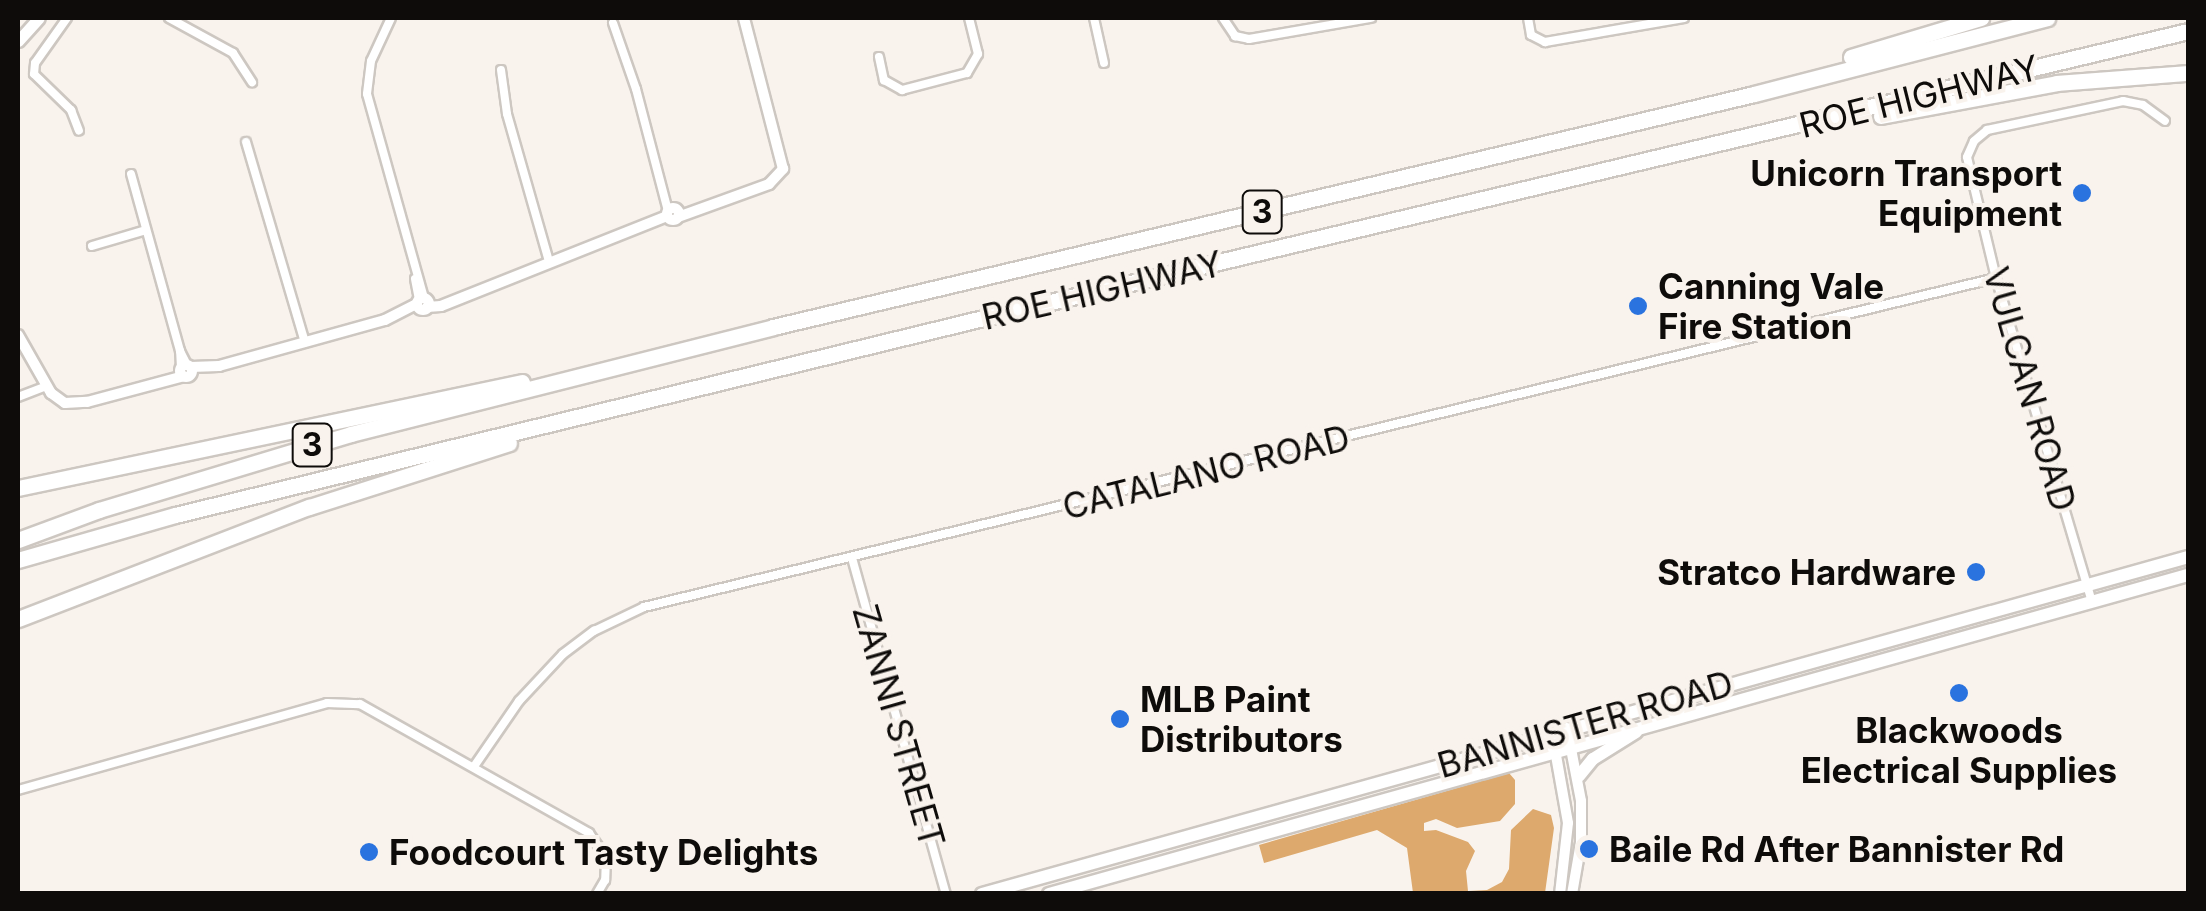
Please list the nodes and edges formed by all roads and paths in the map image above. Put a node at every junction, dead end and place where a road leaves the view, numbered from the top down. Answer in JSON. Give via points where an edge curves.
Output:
{"nodes":[{"id":1,"x":39,"y":18,"type":"edge"},
{"id":2,"x":68,"y":18,"type":"edge"},
{"id":3,"x":169,"y":18,"type":"edge"},
{"id":4,"x":391,"y":18,"type":"edge"},
{"id":5,"x":744,"y":18,"type":"edge"},
{"id":6,"x":969,"y":18,"type":"edge"},
{"id":7,"x":1094,"y":18,"type":"edge"},
{"id":8,"x":1223,"y":18,"type":"edge"},
{"id":9,"x":1371,"y":18,"type":"edge"},
{"id":10,"x":1528,"y":18,"type":"edge"},
{"id":11,"x":1684,"y":18,"type":"edge"},
{"id":12,"x":1981,"y":18,"type":"edge"},
{"id":13,"x":2047,"y":18,"type":"edge"},
{"id":14,"x":1322,"y":22,"type":"edge"},
{"id":15,"x":613,"y":23,"type":"dead end"},
{"id":16,"x":2188,"y":31,"type":"edge"},
{"id":17,"x":18,"y":41,"type":"edge"},
{"id":18,"x":879,"y":57,"type":"dead end"},
{"id":19,"x":1104,"y":63,"type":"dead end"},
{"id":20,"x":501,"y":70,"type":"dead end"},
{"id":21,"x":2188,"y":73,"type":"edge"},
{"id":22,"x":252,"y":82,"type":"dead end"},
{"id":23,"x":1754,"y":94,"type":"junction"},
{"id":24,"x":2165,"y":122,"type":"dead end"},
{"id":25,"x":79,"y":131,"type":"dead end"},
{"id":26,"x":246,"y":142,"type":"dead end"},
{"id":27,"x":1700,"y":150,"type":"junction"},
{"id":28,"x":131,"y":174,"type":"dead end"},
{"id":29,"x":673,"y":214,"type":"junction"},
{"id":30,"x":146,"y":230,"type":"junction"},
{"id":31,"x":92,"y":246,"type":"dead end"},
{"id":32,"x":550,"y":261,"type":"junction"},
{"id":33,"x":1996,"y":278,"type":"junction"},
{"id":34,"x":423,"y":303,"type":"junction"},
{"id":35,"x":18,"y":335,"type":"edge"},
{"id":36,"x":304,"y":342,"type":"junction"},
{"id":37,"x":612,"y":368,"type":"junction"},
{"id":38,"x":186,"y":370,"type":"junction"},
{"id":39,"x":47,"y":386,"type":"junction"},
{"id":40,"x":18,"y":397,"type":"edge"},
{"id":41,"x":588,"y":415,"type":"junction"},
{"id":42,"x":18,"y":488,"type":"edge"},
{"id":43,"x":18,"y":540,"type":"edge"},
{"id":44,"x":2188,"y":557,"type":"edge"},
{"id":45,"x":852,"y":558,"type":"junction"},
{"id":46,"x":18,"y":560,"type":"edge"},
{"id":47,"x":2188,"y":575,"type":"edge"},
{"id":48,"x":2086,"y":584,"type":"junction"},
{"id":49,"x":2092,"y":602,"type":"junction"},
{"id":50,"x":18,"y":619,"type":"edge"},
{"id":51,"x":1646,"y":725,"type":"junction"},
{"id":52,"x":1567,"y":728,"type":"junction"},
{"id":53,"x":1552,"y":732,"type":"junction"},
{"id":54,"x":1572,"y":745,"type":"junction"},
{"id":55,"x":1556,"y":750,"type":"junction"},
{"id":56,"x":476,"y":765,"type":"junction"},
{"id":57,"x":1579,"y":776,"type":"junction"},
{"id":58,"x":18,"y":790,"type":"edge"},
{"id":59,"x":597,"y":894,"type":"edge"},
{"id":60,"x":946,"y":894,"type":"edge"},
{"id":61,"x":982,"y":894,"type":"edge"},
{"id":62,"x":1049,"y":894,"type":"edge"},
{"id":63,"x":1560,"y":894,"type":"edge"},
{"id":64,"x":1572,"y":894,"type":"edge"}],
"edges":[{"from":1,"to":17,"type":"main road"},
{"from":2,"to":25,"type":"street","via":[[34,74],[70,110]]},
{"from":3,"to":22,"type":"street","via":[[234,53]]},
{"from":4,"to":34,"type":"street","via":[[371,61],[367,94]]},
{"from":5,"to":29,"type":"street","via":[[784,169],[768,184]]},
{"from":6,"to":18,"type":"street","via":[[978,54],[967,73],[902,90],[884,80]]},
{"from":7,"to":19,"type":"street"},
{"from":8,"to":14,"type":"street","via":[[1235,36],[1249,39]]},
{"from":9,"to":14,"type":"street"},
{"from":10,"to":11,"type":"street","via":[[1531,35],[1545,42]]},
{"from":12,"to":23,"type":"highway","via":[[1833,62]]},
{"from":13,"to":23,"type":"highway","name":"ROE HIGHWAY","number":"3"},
{"from":15,"to":29,"type":"street"},
{"from":16,"to":27,"type":"highway","name":"ROE HIGHWAY","number":"3"},
{"from":20,"to":32,"type":"street","via":[[506,114]]},
{"from":21,"to":27,"type":"highway","via":[[2020,88]]},
{"from":23,"to":37,"type":"highway","name":"ROE HIGHWAY","number":"3"},
{"from":24,"to":33,"type":"street","name":"VULCAN ROAD","via":[[2143,105],[2124,101],[1987,130],[1974,141],[1967,157]]},
{"from":26,"to":36,"type":"street"},
{"from":27,"to":41,"type":"highway","name":"ROE HIGHWAY","number":"3"},
{"from":28,"to":30,"type":"street"},
{"from":29,"to":32,"type":"street"},
{"from":30,"to":31,"type":"street"},
{"from":30,"to":38,"type":"street"},
{"from":32,"to":34,"type":"street"},
{"from":33,"to":45,"type":"street","name":"CATALANO ROAD"},
{"from":33,"to":48,"type":"street","name":"VULCAN ROAD"},
{"from":34,"to":36,"type":"street"},
{"from":35,"to":39,"type":"street"},
{"from":36,"to":38,"type":"street"},
{"from":37,"to":42,"type":"highway","via":[[462,391]]},
{"from":37,"to":43,"type":"highway","name":"ROE HIGHWAY","number":"3","via":[[256,461]]},
{"from":38,"to":39,"type":"street","via":[[75,404]]},
{"from":39,"to":40,"type":"street"},
{"from":41,"to":46,"type":"highway","name":"ROE HIGHWAY","number":"3"},
{"from":41,"to":50,"type":"highway","via":[[309,506]]},
{"from":44,"to":48,"type":"main road","name":"BANNISTER ROAD"},
{"from":45,"to":56,"type":"street","name":"CATALANO ROAD","via":[[644,607],[594,632],[519,701]]},
{"from":45,"to":60,"type":"street","name":"ZANNI STREET"},
{"from":47,"to":49,"type":"main road","name":"BANNISTER ROAD"},
{"from":48,"to":49,"type":"street","name":"VULCAN ROAD"},
{"from":48,"to":52,"type":"main road","name":"BANNISTER ROAD"},
{"from":49,"to":51,"type":"main road","name":"BANNISTER ROAD"},
{"from":51,"to":54,"type":"main road","name":"BANNISTER ROAD"},
{"from":51,"to":57,"type":"main road","via":[[1593,759]]},
{"from":52,"to":53,"type":"main road","name":"BANNISTER ROAD"},
{"from":52,"to":54,"type":"street"},
{"from":53,"to":55,"type":"street"},
{"from":53,"to":61,"type":"main road","name":"BANNISTER ROAD"},
{"from":54,"to":55,"type":"main road","name":"BANNISTER ROAD"},
{"from":54,"to":57,"type":"street"},
{"from":55,"to":62,"type":"main road","name":"BANNISTER ROAD"},
{"from":55,"to":63,"type":"street","via":[[1568,823]]},
{"from":56,"to":58,"type":"street","via":[[379,711],[343,701]]},
{"from":56,"to":59,"type":"street","via":[[601,844],[607,869]]},
{"from":57,"to":64,"type":"street","via":[[1581,842]]}]}
